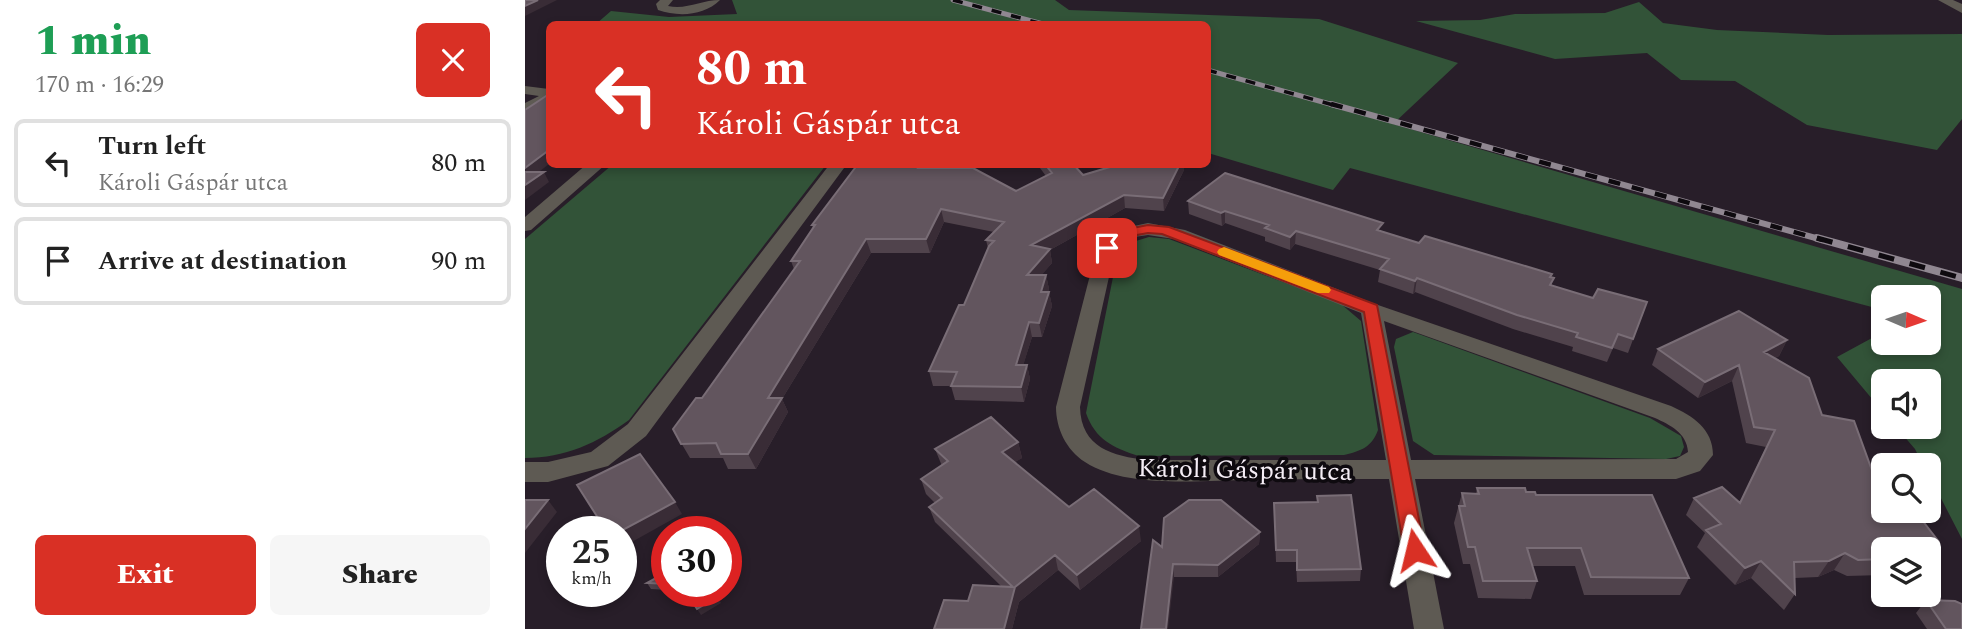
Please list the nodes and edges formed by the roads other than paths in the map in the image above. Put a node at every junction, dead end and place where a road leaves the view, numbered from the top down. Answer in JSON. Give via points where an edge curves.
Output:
{"nodes":[{"id":1,"x":667,"y":0,"type":"edge"},
{"id":2,"x":714,"y":0,"type":"edge"},
{"id":3,"x":1944,"y":0,"type":"edge"},
{"id":4,"x":1962,"y":9,"type":"edge"},
{"id":5,"x":525,"y":90,"type":"edge"},
{"id":6,"x":546,"y":94,"type":"edge"},
{"id":7,"x":546,"y":99,"type":"edge"},
{"id":8,"x":525,"y":108,"type":"edge"},
{"id":9,"x":593,"y":168,"type":"edge"},
{"id":10,"x":836,"y":168,"type":"edge"},
{"id":11,"x":525,"y":226,"type":"edge"},
{"id":12,"x":1371,"y":309,"type":"junction"},
{"id":13,"x":1400,"y":471,"type":"junction"},
{"id":14,"x":525,"y":472,"type":"edge"},
{"id":15,"x":1429,"y":629,"type":"edge"}],
"edges":[{"from":1,"to":2,"type":"street","via":[[662,8],[676,11]]},
{"from":3,"to":4,"type":"street"},
{"from":5,"to":6,"type":"street","via":[[544,90]]},
{"from":7,"to":8,"type":"street"},
{"from":9,"to":11,"type":"street"},
{"from":10,"to":14,"type":"street","via":[[637,430],[599,459],[548,472]]},
{"from":12,"to":13,"type":"street"},
{"from":12,"to":13,"type":"street","name":"Károli Gáspár utca","via":[[1663,412],[1692,429],[1701,449],[1691,464],[1676,468]]},
{"from":12,"to":13,"type":"street","name":"Károli Gáspár utca","via":[[1178,234],[1148,229],[1122,234],[1107,248],[1067,407],[1070,429],[1085,448],[1109,463],[1136,469]]},
{"from":13,"to":15,"type":"street"}]}
